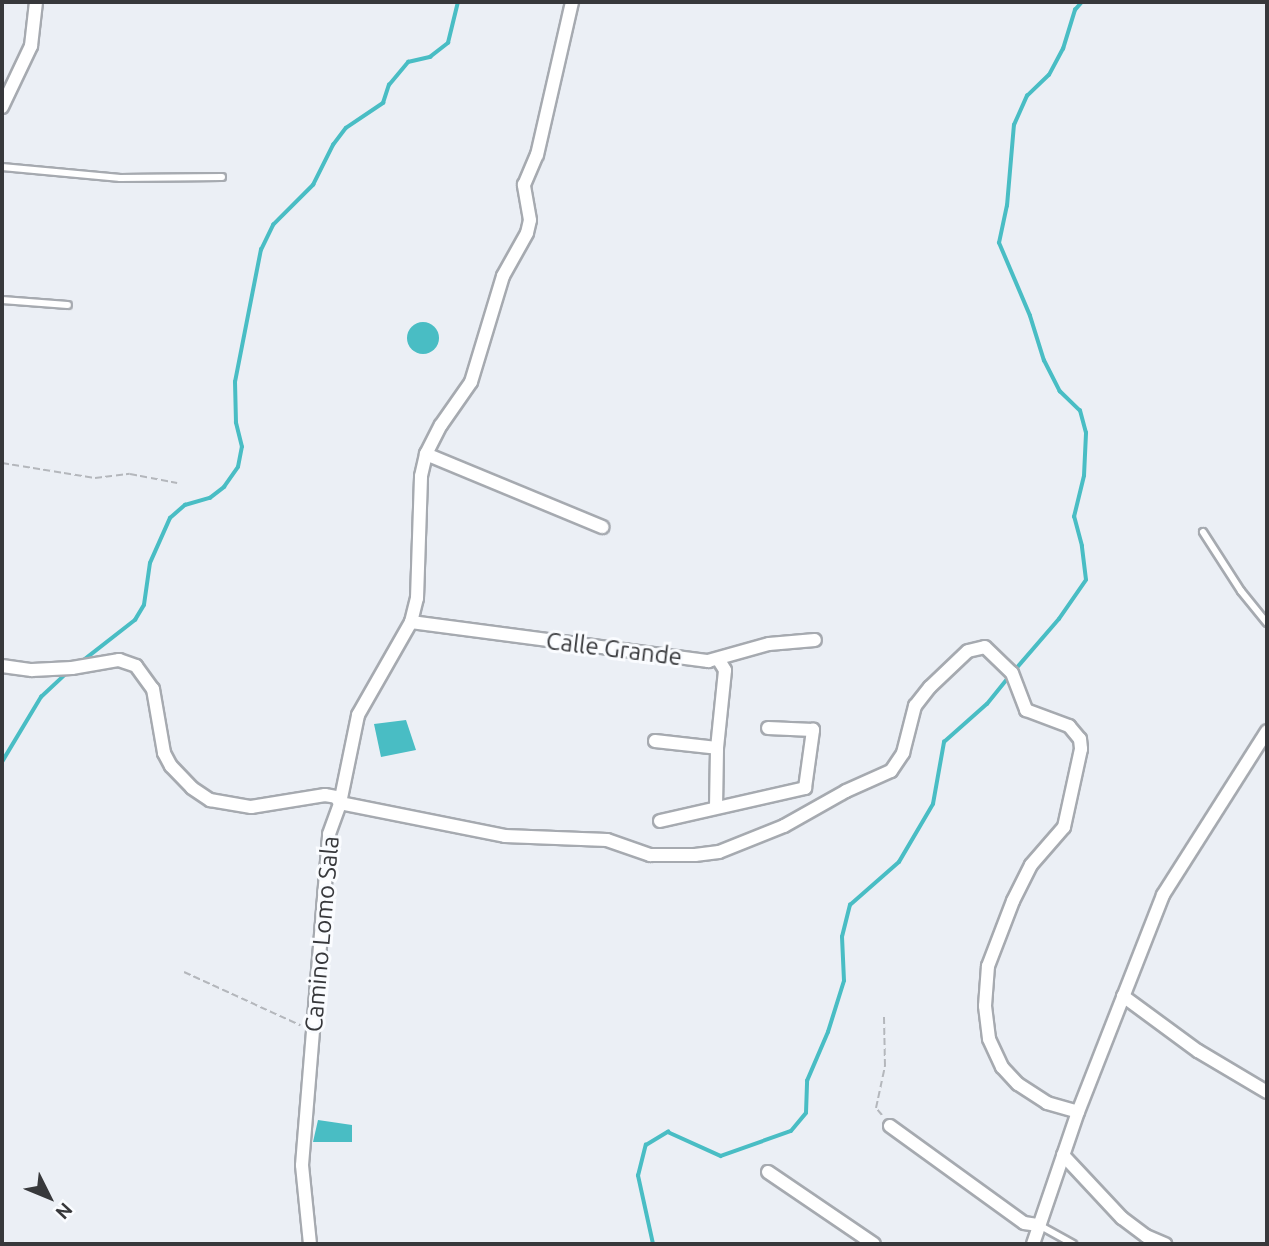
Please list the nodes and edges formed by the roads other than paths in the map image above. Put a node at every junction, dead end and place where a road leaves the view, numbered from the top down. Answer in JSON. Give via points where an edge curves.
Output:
{"nodes":[{"id":1,"x":36,"y":2,"type":"edge"},
{"id":2,"x":572,"y":2,"type":"edge"},
{"id":3,"x":2,"y":107,"type":"edge"},
{"id":4,"x":2,"y":167,"type":"edge"},
{"id":5,"x":222,"y":177,"type":"dead end"},
{"id":6,"x":2,"y":300,"type":"edge"},
{"id":7,"x":68,"y":305,"type":"dead end"},
{"id":8,"x":426,"y":454,"type":"junction"},
{"id":9,"x":602,"y":527,"type":"dead end"},
{"id":10,"x":1203,"y":532,"type":"dead end"},
{"id":11,"x":411,"y":622,"type":"junction"},
{"id":12,"x":1267,"y":623,"type":"edge"},
{"id":13,"x":815,"y":640,"type":"dead end"},
{"id":14,"x":718,"y":659,"type":"junction"},
{"id":15,"x":2,"y":666,"type":"edge"},
{"id":16,"x":768,"y":728,"type":"dead end"},
{"id":17,"x":1267,"y":730,"type":"edge"},
{"id":18,"x":655,"y":741,"type":"dead end"},
{"id":19,"x":718,"y":748,"type":"junction"},
{"id":20,"x":340,"y":803,"type":"junction"},
{"id":21,"x":716,"y":807,"type":"junction"},
{"id":22,"x":660,"y":821,"type":"dead end"},
{"id":23,"x":1123,"y":996,"type":"junction"},
{"id":24,"x":1267,"y":1092,"type":"edge"},
{"id":25,"x":1078,"y":1112,"type":"junction"},
{"id":26,"x":890,"y":1126,"type":"road end"},
{"id":27,"x":1063,"y":1155,"type":"junction"},
{"id":28,"x":768,"y":1172,"type":"dead end"},
{"id":29,"x":1039,"y":1225,"type":"junction"},
{"id":30,"x":310,"y":1244,"type":"edge"},
{"id":31,"x":874,"y":1244,"type":"edge"},
{"id":32,"x":1032,"y":1244,"type":"edge"},
{"id":33,"x":1073,"y":1244,"type":"edge"},
{"id":34,"x":1165,"y":1244,"type":"edge"}],
"edges":[{"from":1,"to":3,"type":"street","via":[[31,46]]},
{"from":2,"to":8,"type":"street","name":"Camino Lomo Sala","via":[[537,155],[524,184],[530,220],[527,233],[503,276],[471,382]]},
{"from":4,"to":5,"type":"lane","via":[[120,178]]},
{"from":6,"to":7,"type":"lane"},
{"from":8,"to":9,"type":"street"},
{"from":8,"to":11,"type":"street","name":"Camino Lomo Sala","via":[[421,476],[417,598]]},
{"from":10,"to":12,"type":"lane"},
{"from":11,"to":14,"type":"street","name":"Calle Grande"},
{"from":11,"to":20,"type":"street","name":"Camino Lomo Sala","via":[[358,715]]},
{"from":13,"to":14,"type":"street","name":"Calle Grande","via":[[769,644]]},
{"from":14,"to":19,"type":"street","via":[[725,670]]},
{"from":15,"to":20,"type":"street","via":[[32,670],[119,660],[129,663],[150,683],[163,752],[179,776],[210,800],[274,805],[325,795]]},
{"from":16,"to":21,"type":"street","via":[[813,730],[806,788]]},
{"from":17,"to":23,"type":"street","via":[[1163,895]]},
{"from":18,"to":19,"type":"street"},
{"from":19,"to":21,"type":"street"},
{"from":20,"to":25,"type":"street","via":[[505,836],[607,840],[650,855],[719,852],[784,826],[891,771],[903,753],[915,706],[968,652],[985,647],[1012,673],[1026,710],[1069,726],[1080,739],[1064,827],[1031,865],[1013,901],[988,966],[985,1006],[989,1039],[1002,1067],[1047,1103]]},
{"from":20,"to":30,"type":"street","name":"Camino Lomo Sala","via":[[329,834],[302,1165]]},
{"from":21,"to":22,"type":"street"},
{"from":23,"to":24,"type":"street","via":[[1198,1051]]},
{"from":23,"to":25,"type":"street"},
{"from":25,"to":27,"type":"street"},
{"from":26,"to":29,"type":"street","via":[[1024,1223]]},
{"from":27,"to":29,"type":"street"},
{"from":27,"to":34,"type":"street","via":[[1122,1218]]},
{"from":28,"to":31,"type":"street"},
{"from":29,"to":32,"type":"street"},
{"from":29,"to":33,"type":"lane"}]}
